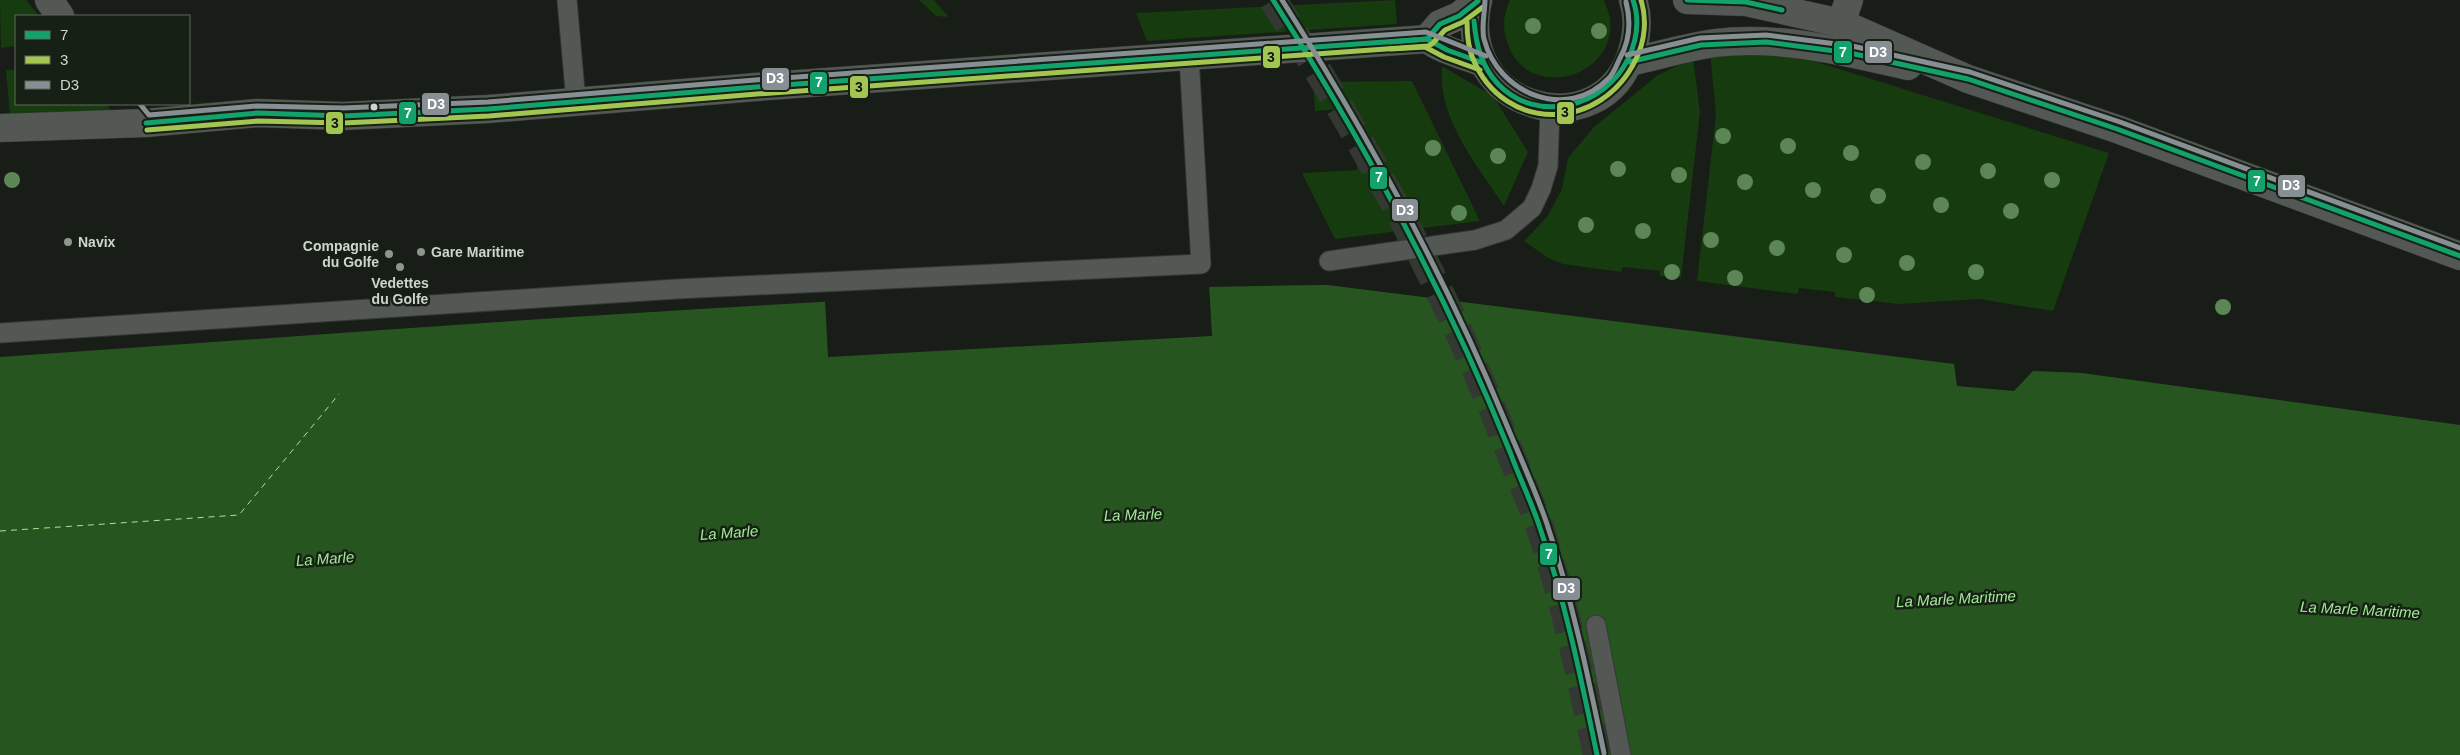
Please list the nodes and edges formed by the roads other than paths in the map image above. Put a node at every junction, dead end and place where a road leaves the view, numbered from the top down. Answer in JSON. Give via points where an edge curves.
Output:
{"nodes":[{"id":1,"x":49,"y":0,"type":"edge"},
{"id":2,"x":567,"y":0,"type":"edge"},
{"id":3,"x":1478,"y":0,"type":"edge"},
{"id":4,"x":1633,"y":0,"type":"edge"},
{"id":5,"x":1687,"y":0,"type":"edge"},
{"id":6,"x":1845,"y":11,"type":"edge"},
{"id":7,"x":59,"y":15,"type":"edge"},
{"id":8,"x":1427,"y":39,"type":"junction"},
{"id":9,"x":1189,"y":58,"type":"junction"},
{"id":10,"x":1629,"y":62,"type":"junction"},
{"id":11,"x":1482,"y":63,"type":"junction"},
{"id":12,"x":1968,"y":79,"type":"junction"},
{"id":13,"x":576,"y":102,"type":"junction"},
{"id":14,"x":1550,"y":108,"type":"junction"},
{"id":15,"x":138,"y":113,"type":"edge"},
{"id":16,"x":0,"y":128,"type":"edge"},
{"id":17,"x":2460,"y":256,"type":"edge"},
{"id":18,"x":1329,"y":261,"type":"dead end"},
{"id":19,"x":0,"y":332,"type":"edge"},
{"id":20,"x":1596,"y":625,"type":"dead end"},
{"id":21,"x":1621,"y":755,"type":"edge"}],
"edges":[{"from":1,"to":7,"type":"street"},
{"from":2,"to":13,"type":"lane"},
{"from":3,"to":8,"type":"street","via":[[1459,16],[1440,24]]},
{"from":3,"to":11,"type":"street","via":[[1474,22]]},
{"from":4,"to":10,"type":"street","via":[[1637,36]]},
{"from":5,"to":6,"type":"street"},
{"from":6,"to":12,"type":"street"},
{"from":8,"to":9,"type":"street"},
{"from":8,"to":11,"type":"street","via":[[1439,48]]},
{"from":9,"to":13,"type":"street"},
{"from":9,"to":19,"type":"lane","via":[[1201,264],[677,289]]},
{"from":10,"to":12,"type":"street","via":[[1702,45],[1766,42],[1850,53]]},
{"from":10,"to":14,"type":"street","via":[[1605,92],[1569,107]]},
{"from":11,"to":14,"type":"street","via":[[1510,94],[1529,104]]},
{"from":12,"to":17,"type":"street","via":[[2117,129]]},
{"from":13,"to":15,"type":"street","via":[[343,116]]},
{"from":14,"to":18,"type":"lane","via":[[1548,166],[1541,189],[1532,208],[1506,230],[1475,240]]},
{"from":15,"to":16,"type":"street"},
{"from":20,"to":21,"type":"lane"}]}
